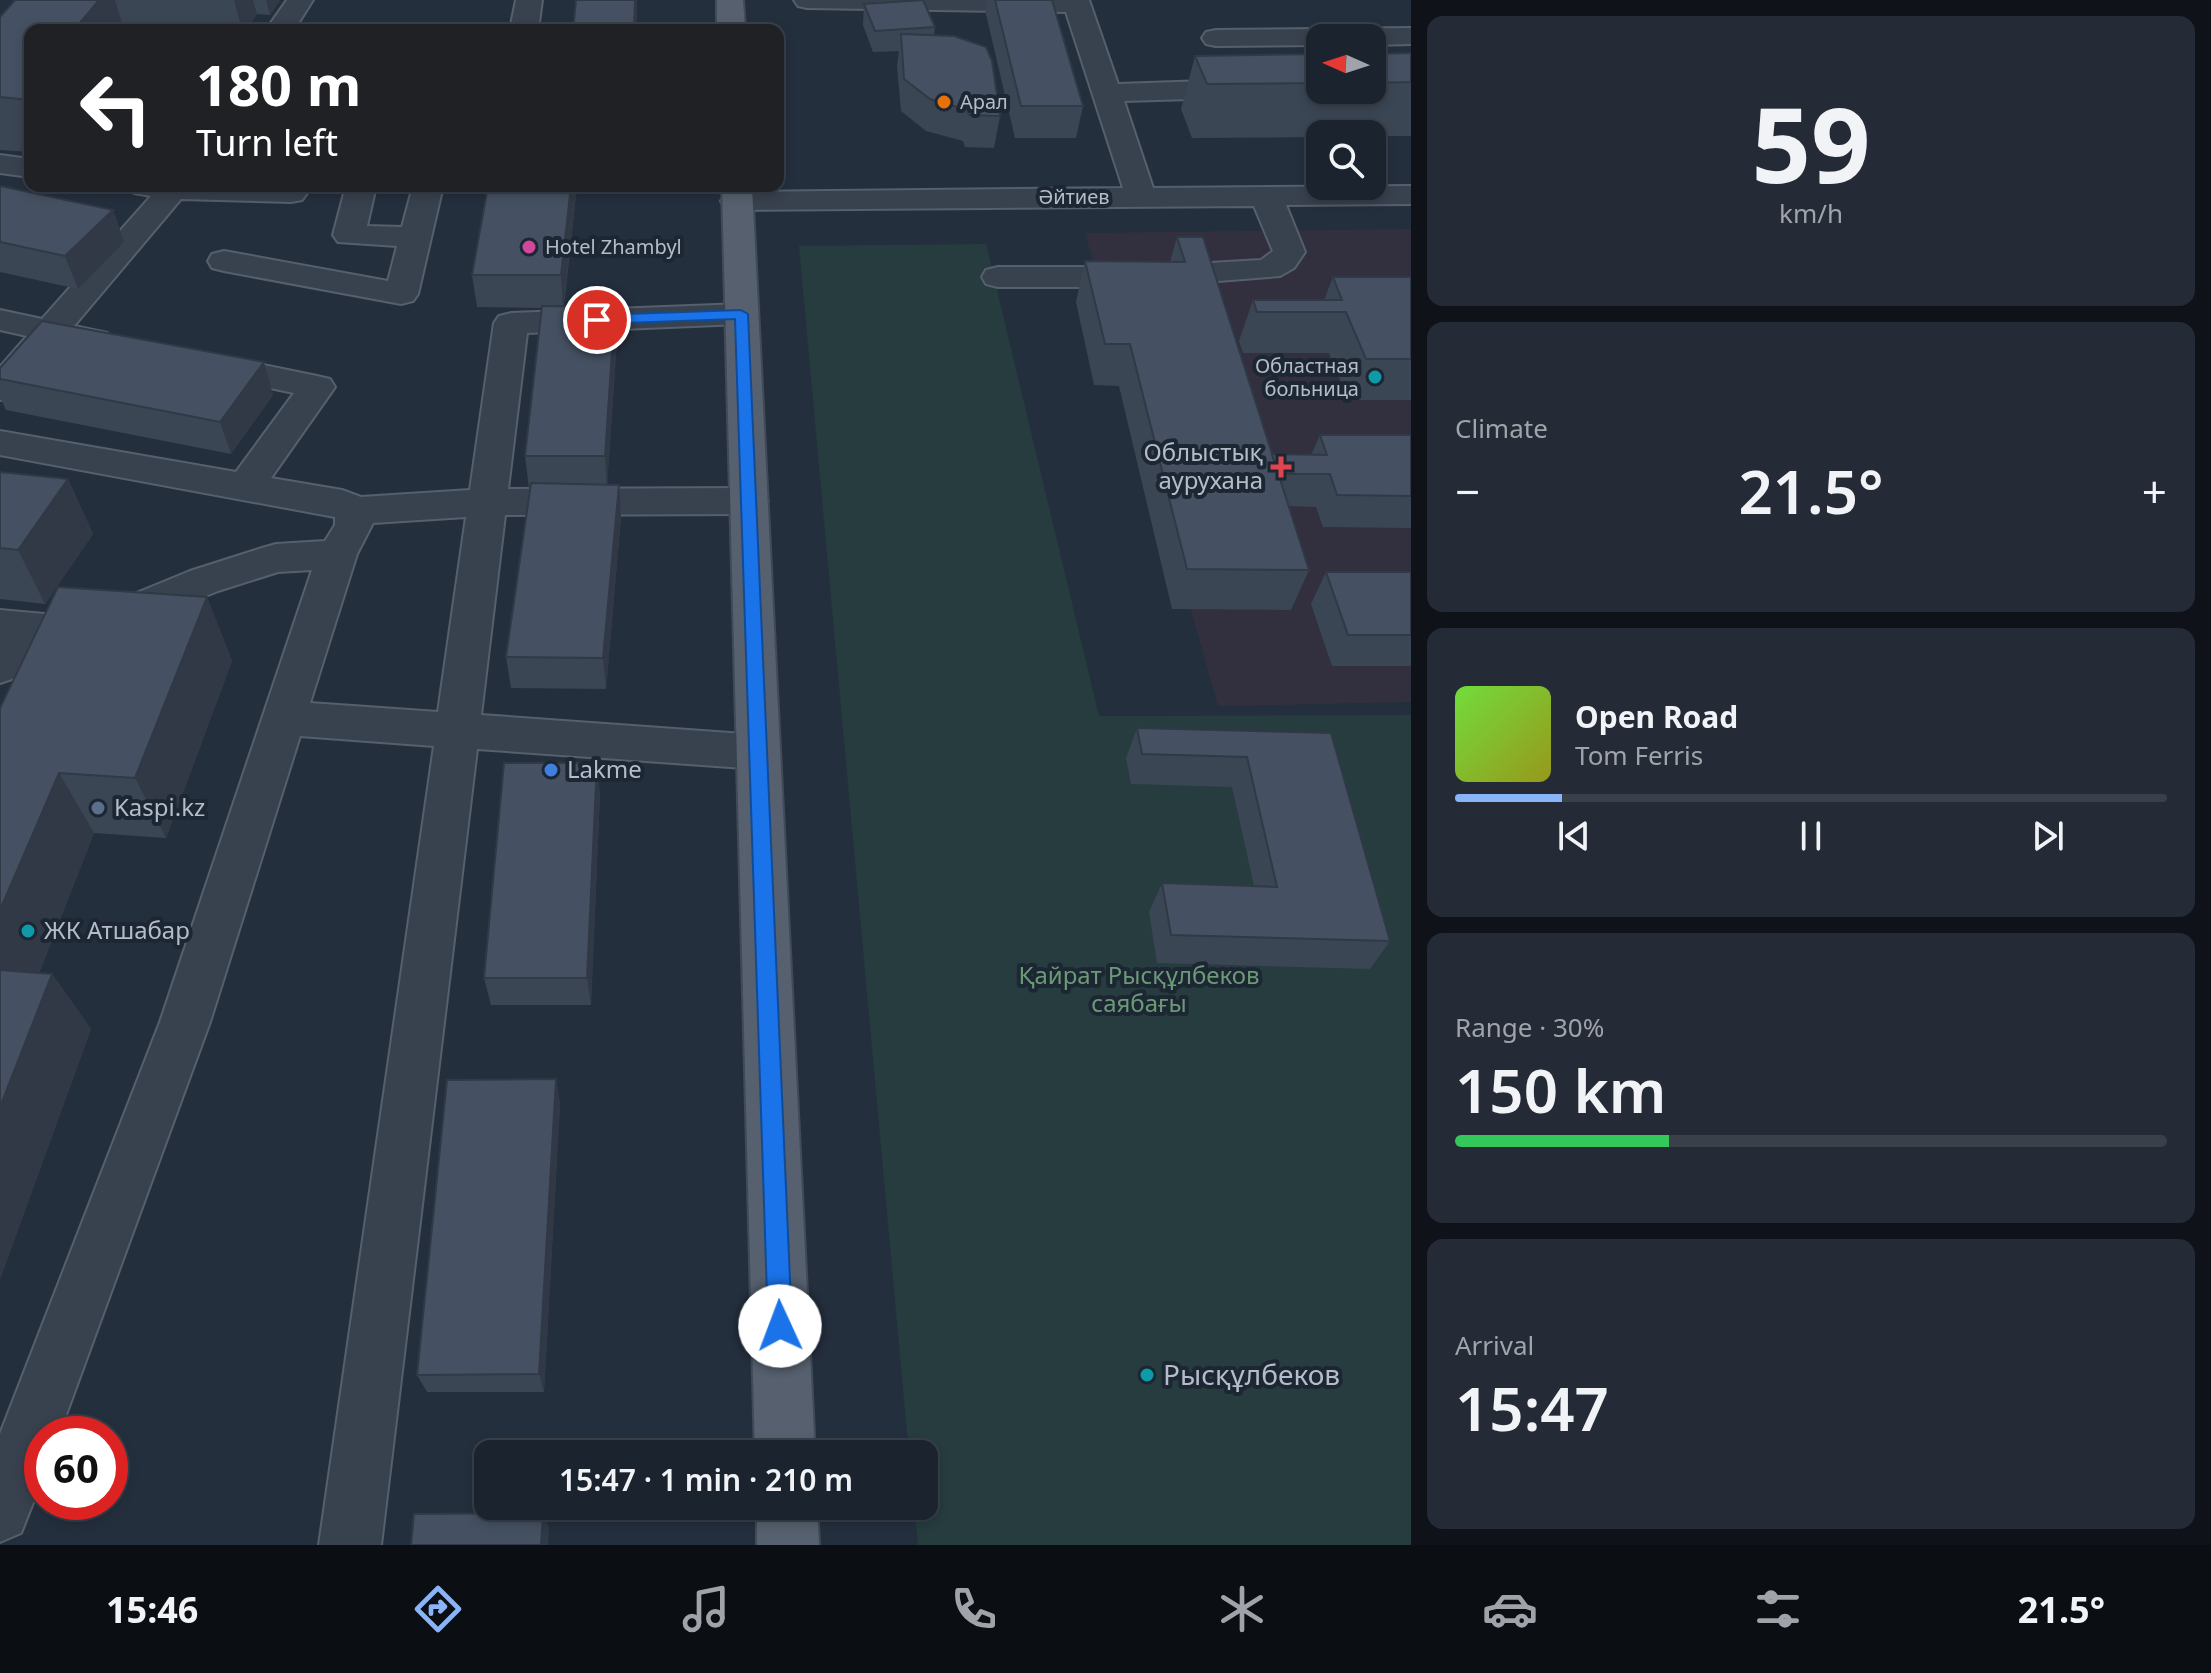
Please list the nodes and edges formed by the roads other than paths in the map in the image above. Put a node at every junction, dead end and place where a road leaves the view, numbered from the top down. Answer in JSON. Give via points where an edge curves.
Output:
{"nodes":[{"id":1,"x":300,"y":0,"type":"edge"},
{"id":2,"x":529,"y":0,"type":"edge"},
{"id":3,"x":730,"y":0,"type":"edge"},
{"id":4,"x":807,"y":0,"type":"edge"},
{"id":5,"x":1077,"y":2,"type":"edge"},
{"id":6,"x":284,"y":24,"type":"edge"},
{"id":7,"x":525,"y":24,"type":"edge"},
{"id":8,"x":731,"y":24,"type":"edge"},
{"id":9,"x":1411,"y":36,"type":"edge"},
{"id":10,"x":1216,"y":38,"type":"dead end"},
{"id":11,"x":1306,"y":86,"type":"edge"},
{"id":12,"x":1107,"y":93,"type":"junction"},
{"id":13,"x":0,"y":164,"type":"edge"},
{"id":14,"x":24,"y":167,"type":"edge"},
{"id":15,"x":156,"y":192,"type":"edge"},
{"id":16,"x":265,"y":192,"type":"edge"},
{"id":17,"x":360,"y":192,"type":"edge"},
{"id":18,"x":427,"y":192,"type":"edge"},
{"id":19,"x":291,"y":193,"type":"dead end"},
{"id":20,"x":737,"y":193,"type":"edge"},
{"id":21,"x":1411,"y":195,"type":"edge"},
{"id":22,"x":1266,"y":196,"type":"junction"},
{"id":23,"x":1141,"y":197,"type":"junction"},
{"id":24,"x":416,"y":237,"type":"junction"},
{"id":25,"x":224,"y":261,"type":"dead end"},
{"id":26,"x":998,"y":277,"type":"dead end"},
{"id":27,"x":741,"y":314,"type":"junction"},
{"id":28,"x":0,"y":320,"type":"edge"},
{"id":29,"x":51,"y":331,"type":"junction"},
{"id":30,"x":129,"y":348,"type":"edge"},
{"id":31,"x":176,"y":358,"type":"edge"},
{"id":32,"x":0,"y":389,"type":"edge"},
{"id":33,"x":0,"y":443,"type":"edge"},
{"id":34,"x":245,"y":486,"type":"junction"},
{"id":35,"x":749,"y":501,"type":"junction"},
{"id":36,"x":488,"y":502,"type":"junction"},
{"id":37,"x":346,"y":533,"type":"junction"},
{"id":38,"x":19,"y":627,"type":"edge"},
{"id":39,"x":81,"y":632,"type":"junction"},
{"id":40,"x":0,"y":667,"type":"edge"},
{"id":41,"x":57,"y":667,"type":"edge"},
{"id":42,"x":283,"y":718,"type":"junction"},
{"id":43,"x":455,"y":731,"type":"junction"},
{"id":44,"x":758,"y":752,"type":"junction"},
{"id":45,"x":784,"y":1440,"type":"edge"},
{"id":46,"x":0,"y":1512,"type":"edge"},
{"id":47,"x":787,"y":1520,"type":"edge"},
{"id":48,"x":350,"y":1545,"type":"edge"},
{"id":49,"x":788,"y":1545,"type":"edge"}],
"edges":[{"from":1,"to":6,"type":"street"},
{"from":2,"to":7,"type":"street"},
{"from":3,"to":8,"type":"main road"},
{"from":4,"to":5,"type":"street"},
{"from":5,"to":12,"type":"street"},
{"from":9,"to":10,"type":"street"},
{"from":11,"to":12,"type":"street"},
{"from":12,"to":23,"type":"street"},
{"from":13,"to":14,"type":"street"},
{"from":15,"to":29,"type":"street"},
{"from":16,"to":19,"type":"street"},
{"from":17,"to":24,"type":"street","via":[[349,235]]},
{"from":18,"to":24,"type":"street"},
{"from":20,"to":23,"type":"street","name":"Әйтиев"},
{"from":20,"to":27,"type":"main road"},
{"from":21,"to":22,"type":"street","name":"Әйтиев"},
{"from":22,"to":23,"type":"street","name":"Әйтиев"},
{"from":22,"to":26,"type":"street","via":[[1289,252],[1268,269],[1142,277]]},
{"from":24,"to":25,"type":"street","via":[[401,294]]},
{"from":27,"to":35,"type":"main road"},
{"from":27,"to":36,"type":"street","via":[[511,323]]},
{"from":28,"to":29,"type":"street"},
{"from":29,"to":30,"type":"street"},
{"from":29,"to":32,"type":"street"},
{"from":31,"to":34,"type":"street","via":[[317,387]]},
{"from":33,"to":34,"type":"street"},
{"from":34,"to":37,"type":"street","via":[[342,503]]},
{"from":35,"to":36,"type":"street"},
{"from":35,"to":44,"type":"main road"},
{"from":36,"to":37,"type":"street"},
{"from":36,"to":43,"type":"street"},
{"from":37,"to":39,"type":"street","via":[[204,581]]},
{"from":37,"to":42,"type":"street"},
{"from":38,"to":39,"type":"street"},
{"from":38,"to":40,"type":"street"},
{"from":39,"to":41,"type":"street"},
{"from":42,"to":43,"type":"street"},
{"from":42,"to":46,"type":"street","via":[[185,1022]]},
{"from":43,"to":44,"type":"street"},
{"from":43,"to":48,"type":"street"},
{"from":44,"to":45,"type":"main road"},
{"from":47,"to":49,"type":"main road"}]}
